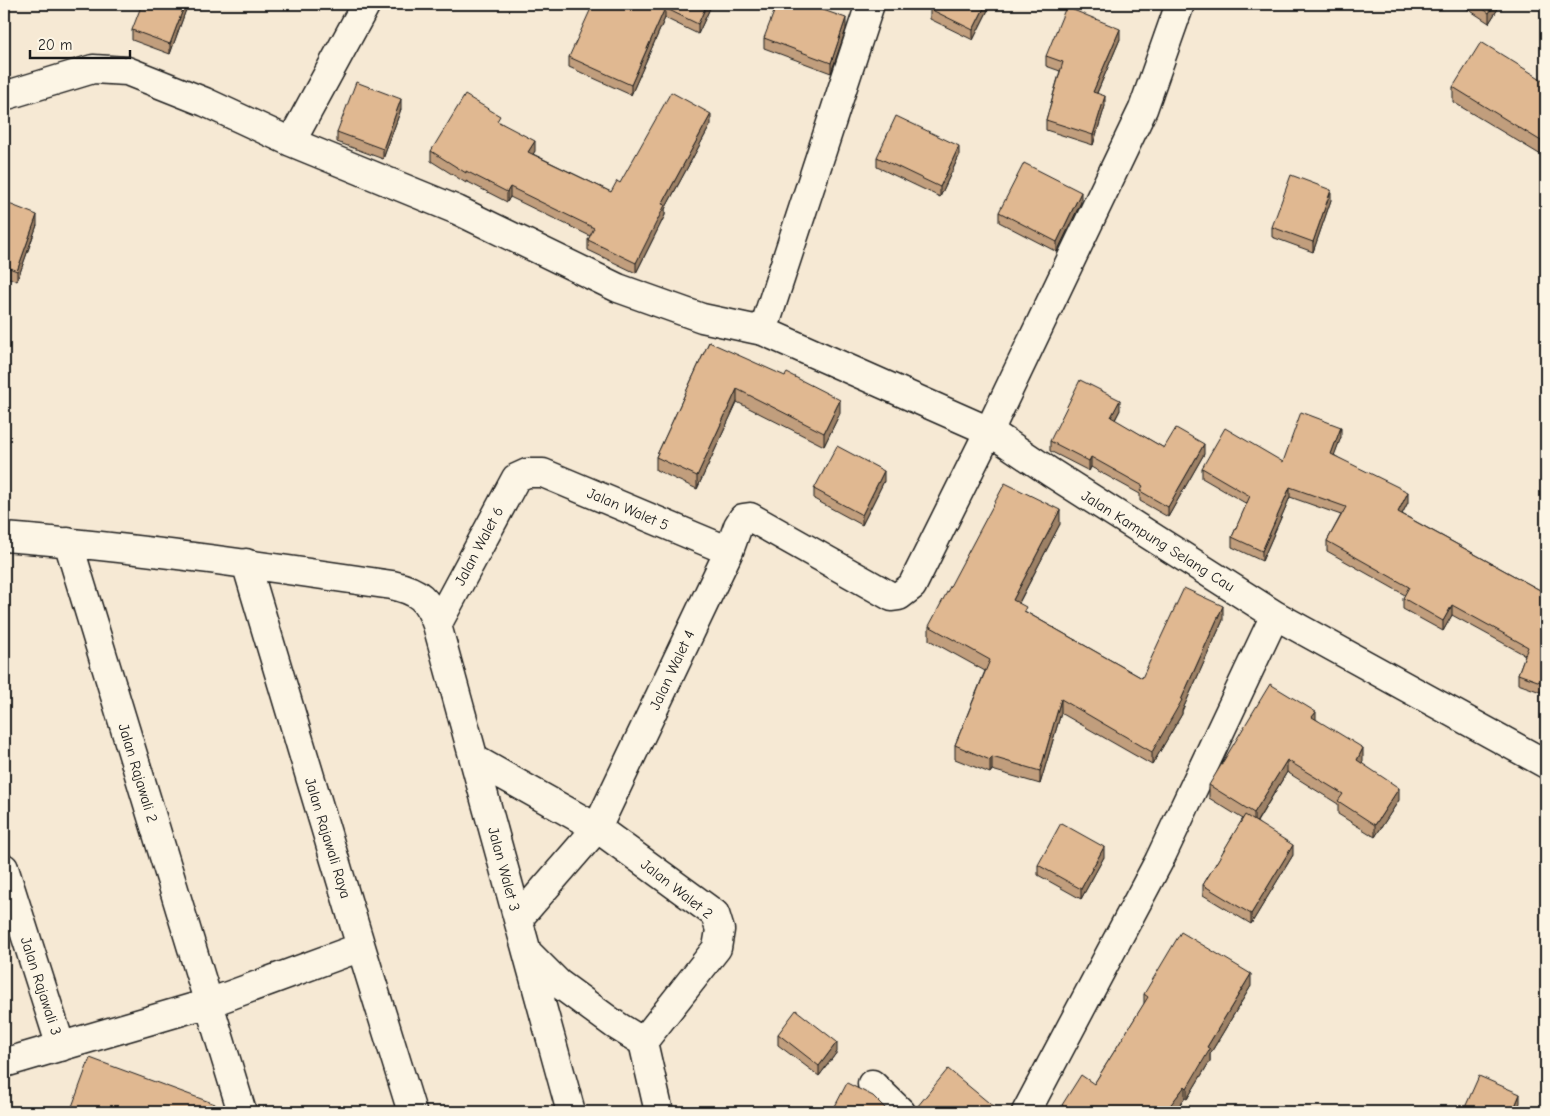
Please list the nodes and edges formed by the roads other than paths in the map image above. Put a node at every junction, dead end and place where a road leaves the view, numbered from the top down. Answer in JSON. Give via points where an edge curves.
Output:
{"nodes":[{"id":1,"x":366,"y":4,"type":"edge"},
{"id":2,"x":870,"y":4,"type":"edge"},
{"id":3,"x":1180,"y":4,"type":"edge"},
{"id":4,"x":4,"y":96,"type":"edge"},
{"id":5,"x":291,"y":142,"type":"junction"},
{"id":6,"x":763,"y":331,"type":"junction"},
{"id":7,"x":989,"y":432,"type":"junction"},
{"id":8,"x":527,"y":473,"type":"joint"},
{"id":9,"x":4,"y":537,"type":"edge"},
{"id":10,"x":68,"y":542,"type":"junction"},
{"id":11,"x":729,"y":551,"type":"junction"},
{"id":12,"x":246,"y":563,"type":"junction"},
{"id":13,"x":1275,"y":615,"type":"junction"},
{"id":14,"x":437,"y":625,"type":"junction"},
{"id":15,"x":474,"y":760,"type":"junction"},
{"id":16,"x":1546,"y":764,"type":"edge"},
{"id":17,"x":597,"y":828,"type":"junction"},
{"id":18,"x":4,"y":868,"type":"edge"},
{"id":19,"x":518,"y":919,"type":"junction"},
{"id":20,"x":361,"y":947,"type":"junction"},
{"id":21,"x":527,"y":952,"type":"junction"},
{"id":22,"x":209,"y":1003,"type":"junction"},
{"id":23,"x":643,"y":1042,"type":"junction"},
{"id":24,"x":61,"y":1047,"type":"junction"},
{"id":25,"x":4,"y":1063,"type":"edge"},
{"id":26,"x":872,"y":1084,"type":"dead end"},
{"id":27,"x":242,"y":1112,"type":"edge"},
{"id":28,"x":412,"y":1112,"type":"edge"},
{"id":29,"x":571,"y":1112,"type":"edge"},
{"id":30,"x":659,"y":1112,"type":"edge"},
{"id":31,"x":901,"y":1112,"type":"edge"},
{"id":32,"x":1026,"y":1112,"type":"edge"}],
"edges":[{"from":1,"to":5,"type":"street"},
{"from":2,"to":6,"type":"street"},
{"from":3,"to":7,"type":"street","via":[[1143,110]]},
{"from":4,"to":5,"type":"street","name":"Jalan Kampung Selang Cau","via":[[93,68],[127,71],[205,102]]},
{"from":5,"to":6,"type":"street","name":"Jalan Kampung Selang Cau","via":[[457,210],[618,288],[702,318]]},
{"from":6,"to":7,"type":"street","name":"Jalan Kampung Selang Cau"},
{"from":7,"to":11,"type":"street","name":"Jalan Walet 4","via":[[912,586],[899,596],[892,597],[750,517],[744,518],[738,526]]},
{"from":7,"to":13,"type":"street","name":"Jalan Kampung Selang Cau"},
{"from":8,"to":11,"type":"street","name":"Jalan Walet 5","via":[[543,473]]},
{"from":8,"to":14,"type":"street","name":"Jalan Walet 6","via":[[516,478]]},
{"from":9,"to":10,"type":"street","name":"Jalan Walet 3"},
{"from":10,"to":12,"type":"street","name":"Jalan Walet 3"},
{"from":10,"to":22,"type":"street","name":"Jalan Rajawali 2"},
{"from":11,"to":17,"type":"street","name":"Jalan Walet 4"},
{"from":12,"to":14,"type":"street","name":"Jalan Walet 3","via":[[408,589],[421,597],[432,610]]},
{"from":12,"to":20,"type":"street","name":"Jalan Rajawali Raya"},
{"from":13,"to":16,"type":"street","name":"Jalan Kampung Selang Cau"},
{"from":13,"to":32,"type":"street","via":[[1159,861]]},
{"from":14,"to":15,"type":"street","name":"Jalan Walet 3"},
{"from":15,"to":17,"type":"street","name":"Jalan Walet 2"},
{"from":15,"to":19,"type":"street","name":"Jalan Walet 3"},
{"from":17,"to":19,"type":"street","name":"Jalan Walet 4"},
{"from":17,"to":23,"type":"street","name":"Jalan Walet 2","via":[[715,914],[720,930],[717,948]]},
{"from":18,"to":24,"type":"street","name":"Jalan Rajawali 3"},
{"from":19,"to":21,"type":"street","name":"Jalan Walet 3"},
{"from":20,"to":22,"type":"street"},
{"from":20,"to":28,"type":"street","name":"Jalan Rajawali Raya"},
{"from":21,"to":23,"type":"street","via":[[558,982]]},
{"from":21,"to":29,"type":"street","name":"Jalan Walet 3"},
{"from":22,"to":24,"type":"street"},
{"from":22,"to":27,"type":"street","name":"Jalan Rajawali 2"},
{"from":23,"to":30,"type":"street"},
{"from":24,"to":25,"type":"street"},
{"from":26,"to":31,"type":"street"}]}
